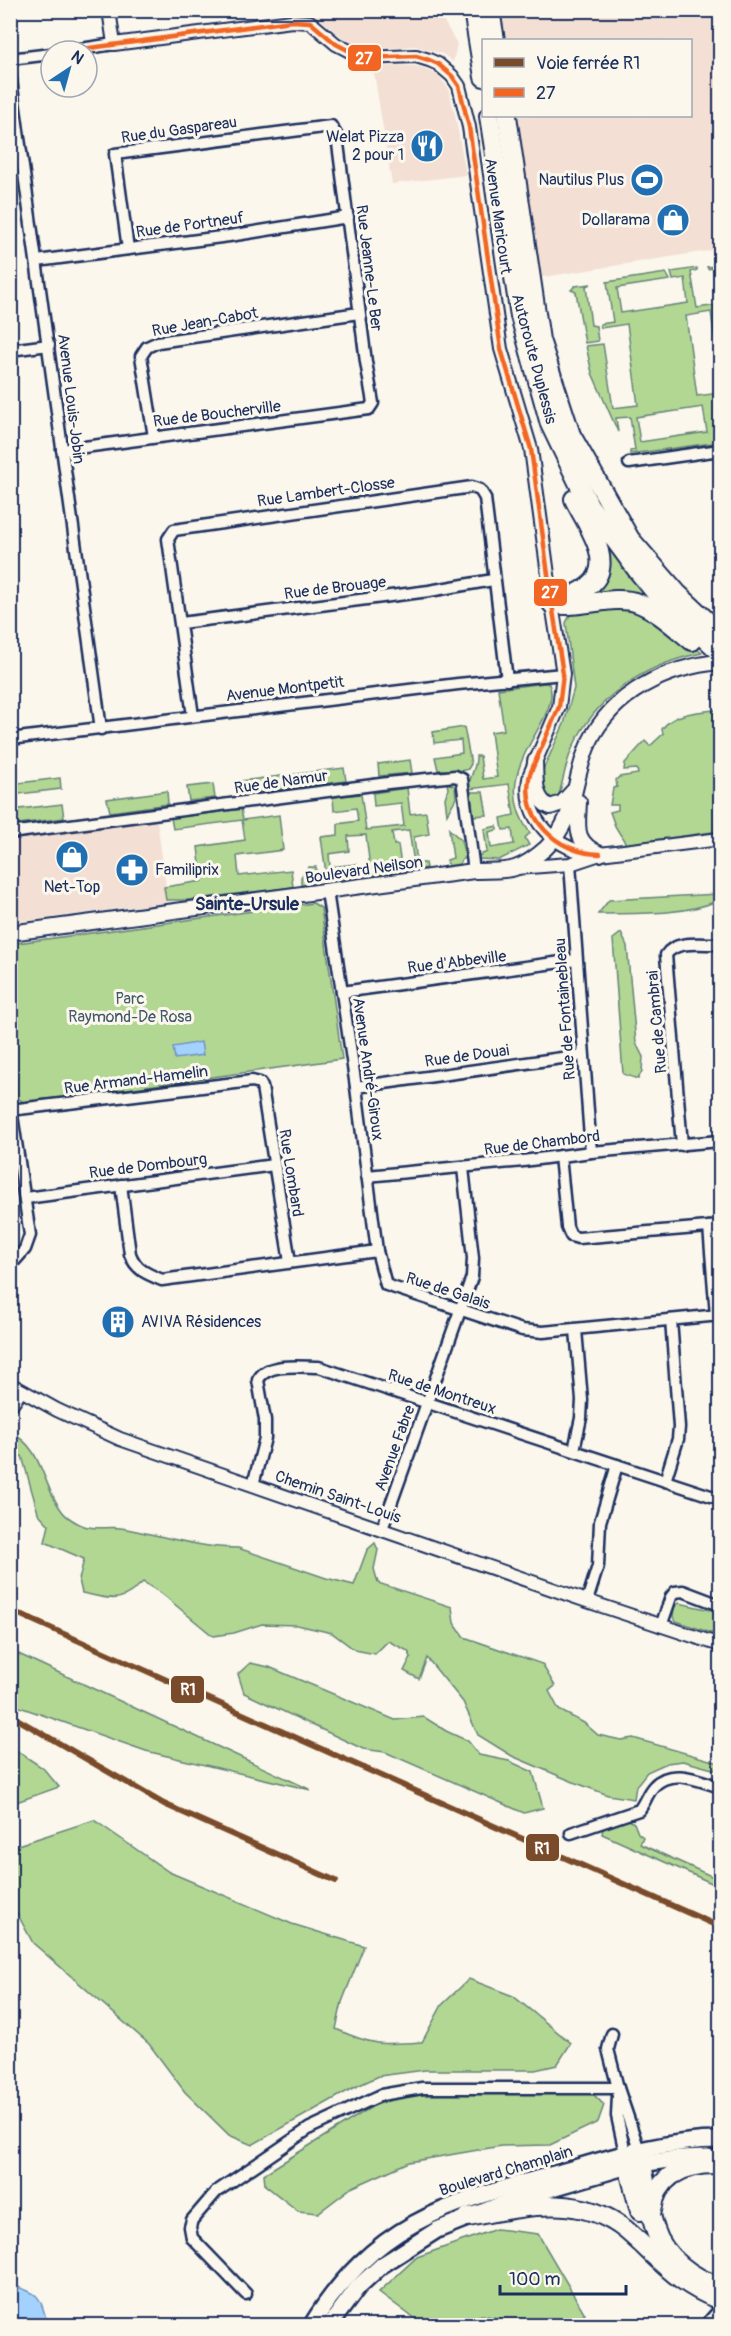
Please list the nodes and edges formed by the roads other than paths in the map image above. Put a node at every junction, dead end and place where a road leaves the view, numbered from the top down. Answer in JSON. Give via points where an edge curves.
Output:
{"nodes":[{"id":1,"x":109,"y":10,"type":"edge"},
{"id":2,"x":473,"y":10,"type":"edge"},
{"id":3,"x":490,"y":10,"type":"edge"},
{"id":4,"x":497,"y":10,"type":"edge"},
{"id":5,"x":495,"y":39,"type":"edge"},
{"id":6,"x":495,"y":39,"type":"edge"},
{"id":7,"x":114,"y":44,"type":"junction"},
{"id":8,"x":99,"y":46,"type":"edge"},
{"id":9,"x":39,"y":55,"type":"edge"},
{"id":10,"x":10,"y":59,"type":"edge"},
{"id":11,"x":482,"y":70,"type":"edge"},
{"id":12,"x":10,"y":74,"type":"edge"},
{"id":13,"x":489,"y":117,"type":"edge"},
{"id":14,"x":507,"y":117,"type":"edge"},
{"id":15,"x":337,"y":136,"type":"joint"},
{"id":16,"x":348,"y":217,"type":"junction"},
{"id":17,"x":128,"y":249,"type":"junction"},
{"id":18,"x":37,"y":261,"type":"junction"},
{"id":19,"x":359,"y":313,"type":"junction"},
{"id":20,"x":520,"y":316,"type":"junction"},
{"id":21,"x":49,"y":345,"type":"junction"},
{"id":22,"x":10,"y":350,"type":"edge"},
{"id":23,"x":373,"y":403,"type":"joint"},
{"id":24,"x":154,"y":437,"type":"junction"},
{"id":25,"x":62,"y":450,"type":"junction"},
{"id":26,"x":720,"y":450,"type":"edge"},
{"id":27,"x":629,"y":463,"type":"dead end"},
{"id":28,"x":493,"y":580,"type":"junction"},
{"id":29,"x":552,"y":604,"type":"junction"},
{"id":30,"x":181,"y":623,"type":"junction"},
{"id":31,"x":706,"y":638,"type":"edge"},
{"id":32,"x":720,"y":652,"type":"edge"},
{"id":33,"x":720,"y":662,"type":"edge"},
{"id":34,"x":563,"y":674,"type":"junction"},
{"id":35,"x":507,"y":680,"type":"junction"},
{"id":36,"x":193,"y":716,"type":"junction"},
{"id":37,"x":101,"y":729,"type":"junction"},
{"id":38,"x":11,"y":739,"type":"edge"},
{"id":39,"x":535,"y":761,"type":"junction"},
{"id":40,"x":580,"y":776,"type":"junction"},
{"id":41,"x":10,"y":832,"type":"edge"},
{"id":42,"x":556,"y":838,"type":"junction"},
{"id":43,"x":720,"y":839,"type":"edge"},
{"id":44,"x":600,"y":854,"type":"junction"},
{"id":45,"x":570,"y":864,"type":"junction"},
{"id":46,"x":515,"y":868,"type":"junction"},
{"id":47,"x":474,"y":871,"type":"junction"},
{"id":48,"x":327,"y":891,"type":"junction"},
{"id":49,"x":10,"y":933,"type":"edge"},
{"id":50,"x":720,"y":944,"type":"edge"},
{"id":51,"x":576,"y":960,"type":"junction"},
{"id":52,"x":342,"y":992,"type":"junction"},
{"id":53,"x":583,"y":1055,"type":"junction"},
{"id":54,"x":262,"y":1087,"type":"joint"},
{"id":55,"x":356,"y":1087,"type":"junction"},
{"id":56,"x":11,"y":1107,"type":"edge"},
{"id":57,"x":720,"y":1141,"type":"edge"},
{"id":58,"x":682,"y":1145,"type":"junction"},
{"id":59,"x":591,"y":1152,"type":"junction"},
{"id":60,"x":560,"y":1156,"type":"junction"},
{"id":61,"x":274,"y":1165,"type":"junction"},
{"id":62,"x":463,"y":1168,"type":"junction"},
{"id":63,"x":367,"y":1176,"type":"junction"},
{"id":64,"x":121,"y":1185,"type":"junction"},
{"id":65,"x":26,"y":1198,"type":"junction"},
{"id":66,"x":720,"y":1226,"type":"edge"},
{"id":67,"x":709,"y":1227,"type":"junction"},
{"id":68,"x":377,"y":1251,"type":"junction"},
{"id":69,"x":290,"y":1262,"type":"junction"},
{"id":70,"x":10,"y":1266,"type":"edge"},
{"id":71,"x":460,"y":1311,"type":"junction"},
{"id":72,"x":718,"y":1315,"type":"edge"},
{"id":73,"x":671,"y":1320,"type":"junction"},
{"id":74,"x":576,"y":1330,"type":"junction"},
{"id":75,"x":10,"y":1384,"type":"edge"},
{"id":76,"x":22,"y":1391,"type":"junction"},
{"id":77,"x":427,"y":1403,"type":"junction"},
{"id":78,"x":10,"y":1408,"type":"edge"},
{"id":79,"x":574,"y":1450,"type":"junction"},
{"id":80,"x":617,"y":1465,"type":"junction"},
{"id":81,"x":665,"y":1481,"type":"junction"},
{"id":82,"x":253,"y":1485,"type":"junction"},
{"id":83,"x":720,"y":1499,"type":"edge"},
{"id":84,"x":382,"y":1529,"type":"junction"},
{"id":85,"x":587,"y":1601,"type":"junction"},
{"id":86,"x":720,"y":1605,"type":"edge"},
{"id":87,"x":661,"y":1626,"type":"junction"},
{"id":88,"x":720,"y":1645,"type":"edge"},
{"id":89,"x":720,"y":1786,"type":"edge"},
{"id":90,"x":571,"y":1833,"type":"dead end"},
{"id":91,"x":612,"y":2034,"type":"dead end"},
{"id":92,"x":618,"y":2088,"type":"junction"},
{"id":93,"x":720,"y":2140,"type":"edge"},
{"id":94,"x":634,"y":2158,"type":"junction"},
{"id":95,"x":720,"y":2158,"type":"edge"},
{"id":96,"x":720,"y":2164,"type":"edge"},
{"id":97,"x":652,"y":2215,"type":"junction"},
{"id":98,"x":468,"y":2217,"type":"junction"},
{"id":99,"x":671,"y":2272,"type":"junction"},
{"id":100,"x":720,"y":2286,"type":"edge"},
{"id":101,"x":246,"y":2294,"type":"dead end"},
{"id":102,"x":720,"y":2300,"type":"edge"},
{"id":103,"x":720,"y":2309,"type":"edge"},
{"id":104,"x":311,"y":2325,"type":"edge"},
{"id":105,"x":329,"y":2325,"type":"edge"},
{"id":106,"x":705,"y":2325,"type":"edge"}],
"edges":[{"from":1,"to":7,"type":"street"},
{"from":2,"to":11,"type":"highway"},
{"from":3,"to":5,"type":"highway"},
{"from":4,"to":6,"type":"highway"},
{"from":7,"to":8,"type":"street","name":"Avenue Maricourt"},
{"from":7,"to":29,"type":"street","name":"Avenue Maricourt","via":[[292,21],[310,22],[336,44],[363,58],[416,56],[438,64],[452,76],[459,86],[469,127],[501,349],[531,449]]},
{"from":9,"to":10,"type":"street"},
{"from":12,"to":18,"type":"street","name":"Avenue Louis-Jobin"},
{"from":13,"to":20,"type":"highway","name":"Autoroute Duplessis"},
{"from":14,"to":31,"type":"highway","name":"Autoroute Duplessis","via":[[540,340],[571,435],[630,539],[677,593]]},
{"from":15,"to":16,"type":"street","name":"Rue Jeanne-Le Ber"},
{"from":15,"to":17,"type":"street","name":"Rue du Gaspareau","via":[[335,129],[327,126],[115,154]]},
{"from":16,"to":17,"type":"street","name":"Rue de Portneuf"},
{"from":16,"to":19,"type":"street","name":"Rue Jeanne-Le Ber"},
{"from":17,"to":18,"type":"street","name":"Rue de Portneuf"},
{"from":18,"to":21,"type":"street","name":"Avenue Louis-Jobin"},
{"from":19,"to":23,"type":"street","name":"Rue Jeanne-Le Ber"},
{"from":19,"to":24,"type":"street","name":"Rue Jean-Cabot","via":[[158,342],[147,347],[141,356]]},
{"from":20,"to":29,"type":"highway","via":[[521,337],[542,419],[600,554],[601,566],[590,586]]},
{"from":20,"to":31,"type":"highway","name":"Autoroute Duplessis","via":[[550,424],[589,505],[655,592]]},
{"from":21,"to":22,"type":"street"},
{"from":21,"to":25,"type":"street","name":"Avenue Louis-Jobin"},
{"from":23,"to":24,"type":"street","name":"Rue de Boucherville","via":[[369,409]]},
{"from":24,"to":25,"type":"street","name":"Rue de Boucherville"},
{"from":25,"to":37,"type":"street","name":"Avenue Louis-Jobin"},
{"from":26,"to":27,"type":"street"},
{"from":28,"to":30,"type":"street","name":"Rue de Brouage"},
{"from":28,"to":30,"type":"street","name":"Rue Lambert-Closse","via":[[485,498],[472,487],[174,530],[168,538]]},
{"from":28,"to":35,"type":"street","name":"Rue Lambert-Closse"},
{"from":29,"to":31,"type":"highway","via":[[567,607],[616,601],[638,603]]},
{"from":29,"to":34,"type":"street","name":"Avenue Maricourt"},
{"from":30,"to":36,"type":"street","name":"Rue Lambert-Closse"},
{"from":31,"to":32,"type":"highway","name":"Autoroute Duplessis"},
{"from":31,"to":33,"type":"highway"},
{"from":33,"to":40,"type":"main road","via":[[680,669],[635,690],[594,733]]},
{"from":34,"to":35,"type":"street","name":"Avenue Montpetit"},
{"from":34,"to":39,"type":"street","name":"Avenue Maricourt","via":[[559,708]]},
{"from":35,"to":36,"type":"street","name":"Avenue Montpetit"},
{"from":36,"to":37,"type":"street","name":"Avenue Montpetit"},
{"from":37,"to":38,"type":"street","name":"Avenue Montpetit"},
{"from":39,"to":40,"type":"main road","via":[[536,788],[542,802],[550,807],[568,798]]},
{"from":39,"to":42,"type":"street","name":"Avenue Maricourt","via":[[528,784],[528,802],[542,828]]},
{"from":40,"to":42,"type":"main road","via":[[569,815]]},
{"from":40,"to":44,"type":"main road","via":[[580,838]]},
{"from":41,"to":47,"type":"street","name":"Rue de Namur","via":[[456,776],[462,779]]},
{"from":42,"to":44,"type":"street","name":"Avenue Maricourt","via":[[579,852]]},
{"from":42,"to":46,"type":"main road","via":[[537,856]]},
{"from":43,"to":44,"type":"street","name":"Boulevard Neilson"},
{"from":44,"to":45,"type":"street","name":"Boulevard Neilson"},
{"from":45,"to":46,"type":"street","name":"Boulevard Neilson"},
{"from":45,"to":51,"type":"street","name":"Rue de Fontainebleau"},
{"from":46,"to":47,"type":"main road","name":"Boulevard Neilson"},
{"from":47,"to":48,"type":"main road","name":"Boulevard Neilson"},
{"from":48,"to":49,"type":"main road","name":"Boulevard Neilson"},
{"from":48,"to":52,"type":"street","name":"Avenue André-Giroux"},
{"from":50,"to":58,"type":"street","name":"Rue de Cambrai","via":[[678,945],[666,955]]},
{"from":51,"to":52,"type":"street","name":"Rue d'Abbeville"},
{"from":51,"to":53,"type":"street","name":"Rue de Fontainebleau"},
{"from":52,"to":55,"type":"street","name":"Avenue André-Giroux"},
{"from":53,"to":55,"type":"street","name":"Rue de Douai"},
{"from":53,"to":59,"type":"street","name":"Rue de Fontainebleau"},
{"from":54,"to":56,"type":"street","name":"Rue Armand-Hamelin","via":[[252,1081]]},
{"from":54,"to":61,"type":"street","name":"Rue Lombard"},
{"from":55,"to":63,"type":"street","name":"Avenue André-Giroux"},
{"from":56,"to":65,"type":"street"},
{"from":57,"to":58,"type":"street","name":"Rue de Chambord"},
{"from":58,"to":59,"type":"street","name":"Rue de Chambord"},
{"from":59,"to":60,"type":"street","name":"Rue de Chambord"},
{"from":60,"to":62,"type":"street","name":"Rue de Chambord"},
{"from":60,"to":67,"type":"street","via":[[571,1236]]},
{"from":61,"to":64,"type":"street","name":"Rue de Dombourg"},
{"from":61,"to":69,"type":"street","name":"Rue Lombard"},
{"from":62,"to":63,"type":"street","name":"Rue de Chambord"},
{"from":62,"to":71,"type":"street","name":"Avenue Fabre","via":[[473,1268]]},
{"from":63,"to":68,"type":"street","name":"Avenue André-Giroux"},
{"from":64,"to":65,"type":"street","name":"Rue de Dombourg"},
{"from":64,"to":69,"type":"street","via":[[130,1254],[134,1264],[152,1276],[162,1280]]},
{"from":65,"to":70,"type":"street","via":[[28,1241]]},
{"from":66,"to":67,"type":"street"},
{"from":67,"to":72,"type":"street"},
{"from":68,"to":69,"type":"street"},
{"from":68,"to":71,"type":"street","name":"Rue de Galais","via":[[386,1285]]},
{"from":71,"to":74,"type":"street","name":"Rue de Galais","via":[[522,1330]]},
{"from":71,"to":77,"type":"street","name":"Avenue Fabre"},
{"from":72,"to":73,"type":"street","name":"Rue de Galais"},
{"from":73,"to":74,"type":"street","name":"Rue de Galais"},
{"from":73,"to":81,"type":"street","via":[[679,1427]]},
{"from":74,"to":79,"type":"street","via":[[582,1400]]},
{"from":75,"to":76,"type":"street","name":"Chemin Saint-Louis"},
{"from":76,"to":78,"type":"street"},
{"from":76,"to":82,"type":"street","name":"Chemin Saint-Louis","via":[[88,1426]]},
{"from":77,"to":79,"type":"street","name":"Rue de Montreux"},
{"from":77,"to":82,"type":"street","name":"Rue de Montreux","via":[[320,1367],[265,1371],[258,1380],[266,1438]]},
{"from":77,"to":84,"type":"street","name":"Avenue Fabre"},
{"from":79,"to":80,"type":"street","name":"Rue de Montreux"},
{"from":80,"to":81,"type":"street","name":"Rue de Montreux"},
{"from":80,"to":85,"type":"street","via":[[600,1522],[598,1566]]},
{"from":81,"to":83,"type":"street","name":"Rue de Montreux"},
{"from":82,"to":84,"type":"street","name":"Chemin Saint-Louis"},
{"from":84,"to":85,"type":"street","name":"Chemin Saint-Louis"},
{"from":85,"to":87,"type":"street","name":"Chemin Saint-Louis"},
{"from":86,"to":87,"type":"street","via":[[683,1591],[675,1592]]},
{"from":87,"to":88,"type":"street","name":"Chemin Saint-Louis"},
{"from":89,"to":90,"type":"street","via":[[679,1776],[664,1778],[653,1787],[639,1810]]},
{"from":91,"to":92,"type":"street","via":[[608,2049]]},
{"from":92,"to":94,"type":"street"},
{"from":92,"to":101,"type":"street","via":[[422,2088],[381,2095],[310,2128],[216,2192],[192,2220],[192,2238]]},
{"from":93,"to":94,"type":"main road","name":"Boulevard Champlain","via":[[698,2140]]},
{"from":94,"to":95,"type":"main road","name":"Boulevard Champlain"},
{"from":94,"to":97,"type":"highway"},
{"from":94,"to":98,"type":"main road","name":"Boulevard Champlain"},
{"from":94,"to":99,"type":"highway","via":[[650,2241]]},
{"from":94,"to":104,"type":"main road","name":"Boulevard Champlain","via":[[465,2199],[431,2214],[393,2235],[350,2272]]},
{"from":96,"to":97,"type":"highway","via":[[672,2173],[660,2185]]},
{"from":97,"to":100,"type":"highway","via":[[665,2249],[694,2275]]},
{"from":98,"to":99,"type":"highway","via":[[528,2206],[587,2209],[627,2231]]},
{"from":98,"to":105,"type":"main road","name":"Boulevard Champlain","via":[[437,2230],[381,2265]]},
{"from":99,"to":102,"type":"highway"},
{"from":103,"to":106,"type":"street"}]}
